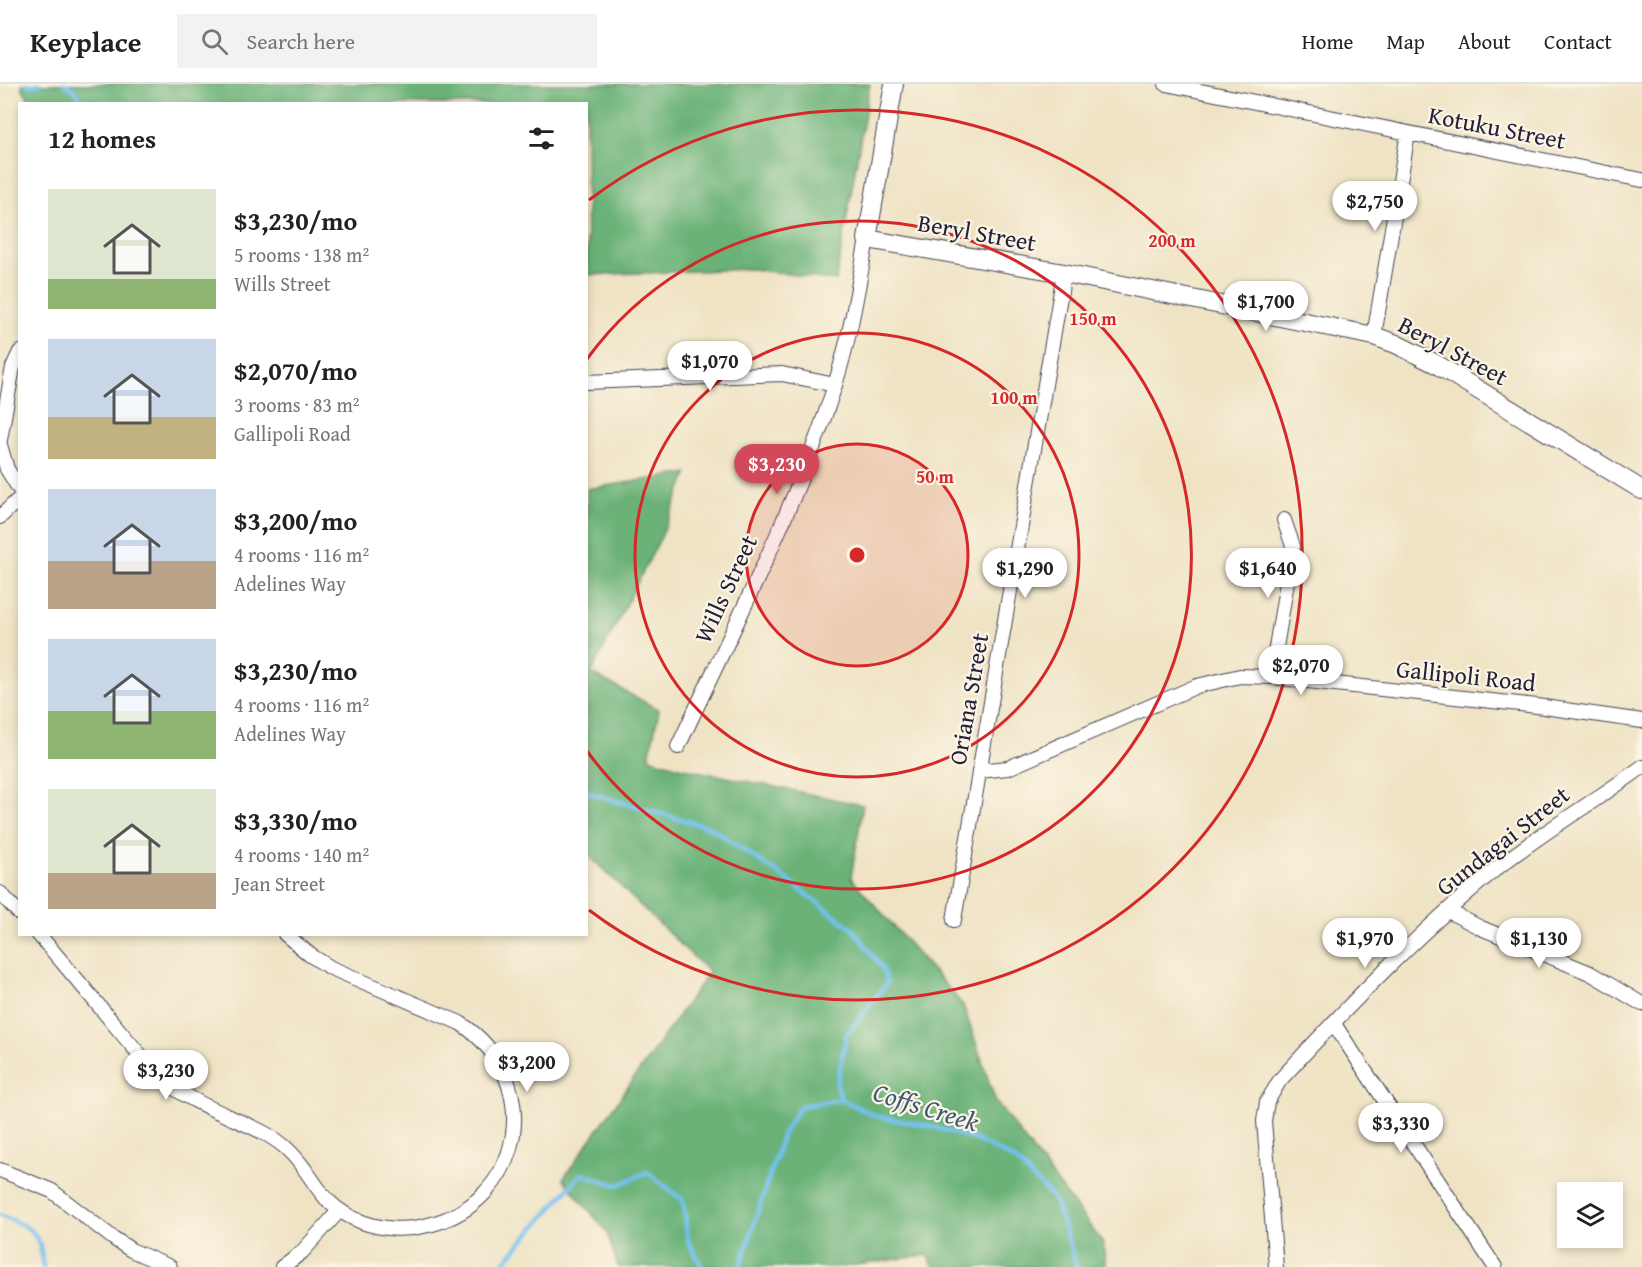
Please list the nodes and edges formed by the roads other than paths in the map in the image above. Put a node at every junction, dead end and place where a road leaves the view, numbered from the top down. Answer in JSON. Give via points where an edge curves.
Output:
{"nodes":[{"id":1,"x":894,"y":84,"type":"edge"},
{"id":2,"x":1166,"y":84,"type":"edge"},
{"id":3,"x":1408,"y":133,"type":"junction"},
{"id":4,"x":1642,"y":180,"type":"edge"},
{"id":5,"x":867,"y":239,"type":"junction"},
{"id":6,"x":1064,"y":273,"type":"junction"},
{"id":7,"x":1374,"y":336,"type":"junction"},
{"id":8,"x":18,"y":357,"type":"edge"},
{"id":9,"x":588,"y":382,"type":"edge"},
{"id":10,"x":835,"y":385,"type":"junction"},
{"id":11,"x":0,"y":440,"type":"edge"},
{"id":12,"x":0,"y":445,"type":"edge"},
{"id":13,"x":18,"y":487,"type":"edge"},
{"id":14,"x":1642,"y":490,"type":"edge"},
{"id":15,"x":18,"y":500,"type":"edge"},
{"id":16,"x":0,"y":516,"type":"edge"},
{"id":17,"x":1284,"y":520,"type":"dead end"},
{"id":18,"x":1271,"y":677,"type":"junction"},
{"id":19,"x":1642,"y":721,"type":"edge"},
{"id":20,"x":678,"y":747,"type":"dead end"},
{"id":21,"x":1642,"y":767,"type":"edge"},
{"id":22,"x":979,"y":771,"type":"junction"},
{"id":23,"x":0,"y":893,"type":"edge"},
{"id":24,"x":1448,"y":911,"type":"junction"},
{"id":25,"x":18,"y":912,"type":"edge"},
{"id":26,"x":954,"y":920,"type":"dead end"},
{"id":27,"x":40,"y":936,"type":"edge"},
{"id":28,"x":287,"y":936,"type":"edge"},
{"id":29,"x":1642,"y":1004,"type":"edge"},
{"id":30,"x":1334,"y":1024,"type":"junction"},
{"id":31,"x":0,"y":1170,"type":"edge"},
{"id":32,"x":339,"y":1211,"type":"junction"},
{"id":33,"x":170,"y":1267,"type":"edge"},
{"id":34,"x":282,"y":1267,"type":"edge"},
{"id":35,"x":1276,"y":1267,"type":"edge"},
{"id":36,"x":1495,"y":1267,"type":"edge"}],
"edges":[{"from":1,"to":5,"type":"main road"},
{"from":2,"to":3,"type":"street","name":"Kotuku Street"},
{"from":3,"to":4,"type":"street","name":"Kotuku Street"},
{"from":3,"to":7,"type":"street"},
{"from":5,"to":6,"type":"main road","name":"Beryl Street"},
{"from":5,"to":10,"type":"street","name":"Wills Street"},
{"from":6,"to":7,"type":"main road","name":"Beryl Street"},
{"from":6,"to":22,"type":"street","name":"Oriana Street"},
{"from":7,"to":14,"type":"main road","name":"Beryl Street","via":[[1436,364]]},
{"from":8,"to":11,"type":"street"},
{"from":9,"to":10,"type":"street","via":[[782,374]]},
{"from":10,"to":20,"type":"street","name":"Wills Street","via":[[798,487]]},
{"from":12,"to":13,"type":"street","via":[[7,469]]},
{"from":15,"to":16,"type":"street"},
{"from":17,"to":18,"type":"street","via":[[1293,546]]},
{"from":18,"to":19,"type":"street","name":"Gallipoli Road"},
{"from":18,"to":22,"type":"street","name":"Gallipoli Road","via":[[1240,676],[1197,686],[1008,768]]},
{"from":21,"to":24,"type":"street","name":"Gundagai Street","via":[[1493,872]]},
{"from":22,"to":26,"type":"street","name":"Oriana Street"},
{"from":23,"to":25,"type":"street"},
{"from":24,"to":29,"type":"street","via":[[1590,974]]},
{"from":24,"to":30,"type":"street","name":"Gundagai Street"},
{"from":27,"to":32,"type":"street","via":[[168,1084],[271,1136],[286,1148],[324,1199]]},
{"from":28,"to":32,"type":"street","via":[[331,968],[441,1013],[477,1034],[501,1064],[513,1101],[512,1135],[501,1170],[476,1202],[459,1214],[411,1229],[362,1222]]},
{"from":30,"to":35,"type":"street","name":"Gundagai Street","via":[[1280,1080],[1267,1102],[1264,1121]]},
{"from":30,"to":36,"type":"street"},
{"from":31,"to":33,"type":"street","via":[[52,1191],[131,1250]]},
{"from":32,"to":34,"type":"street","via":[[302,1252]]}]}
